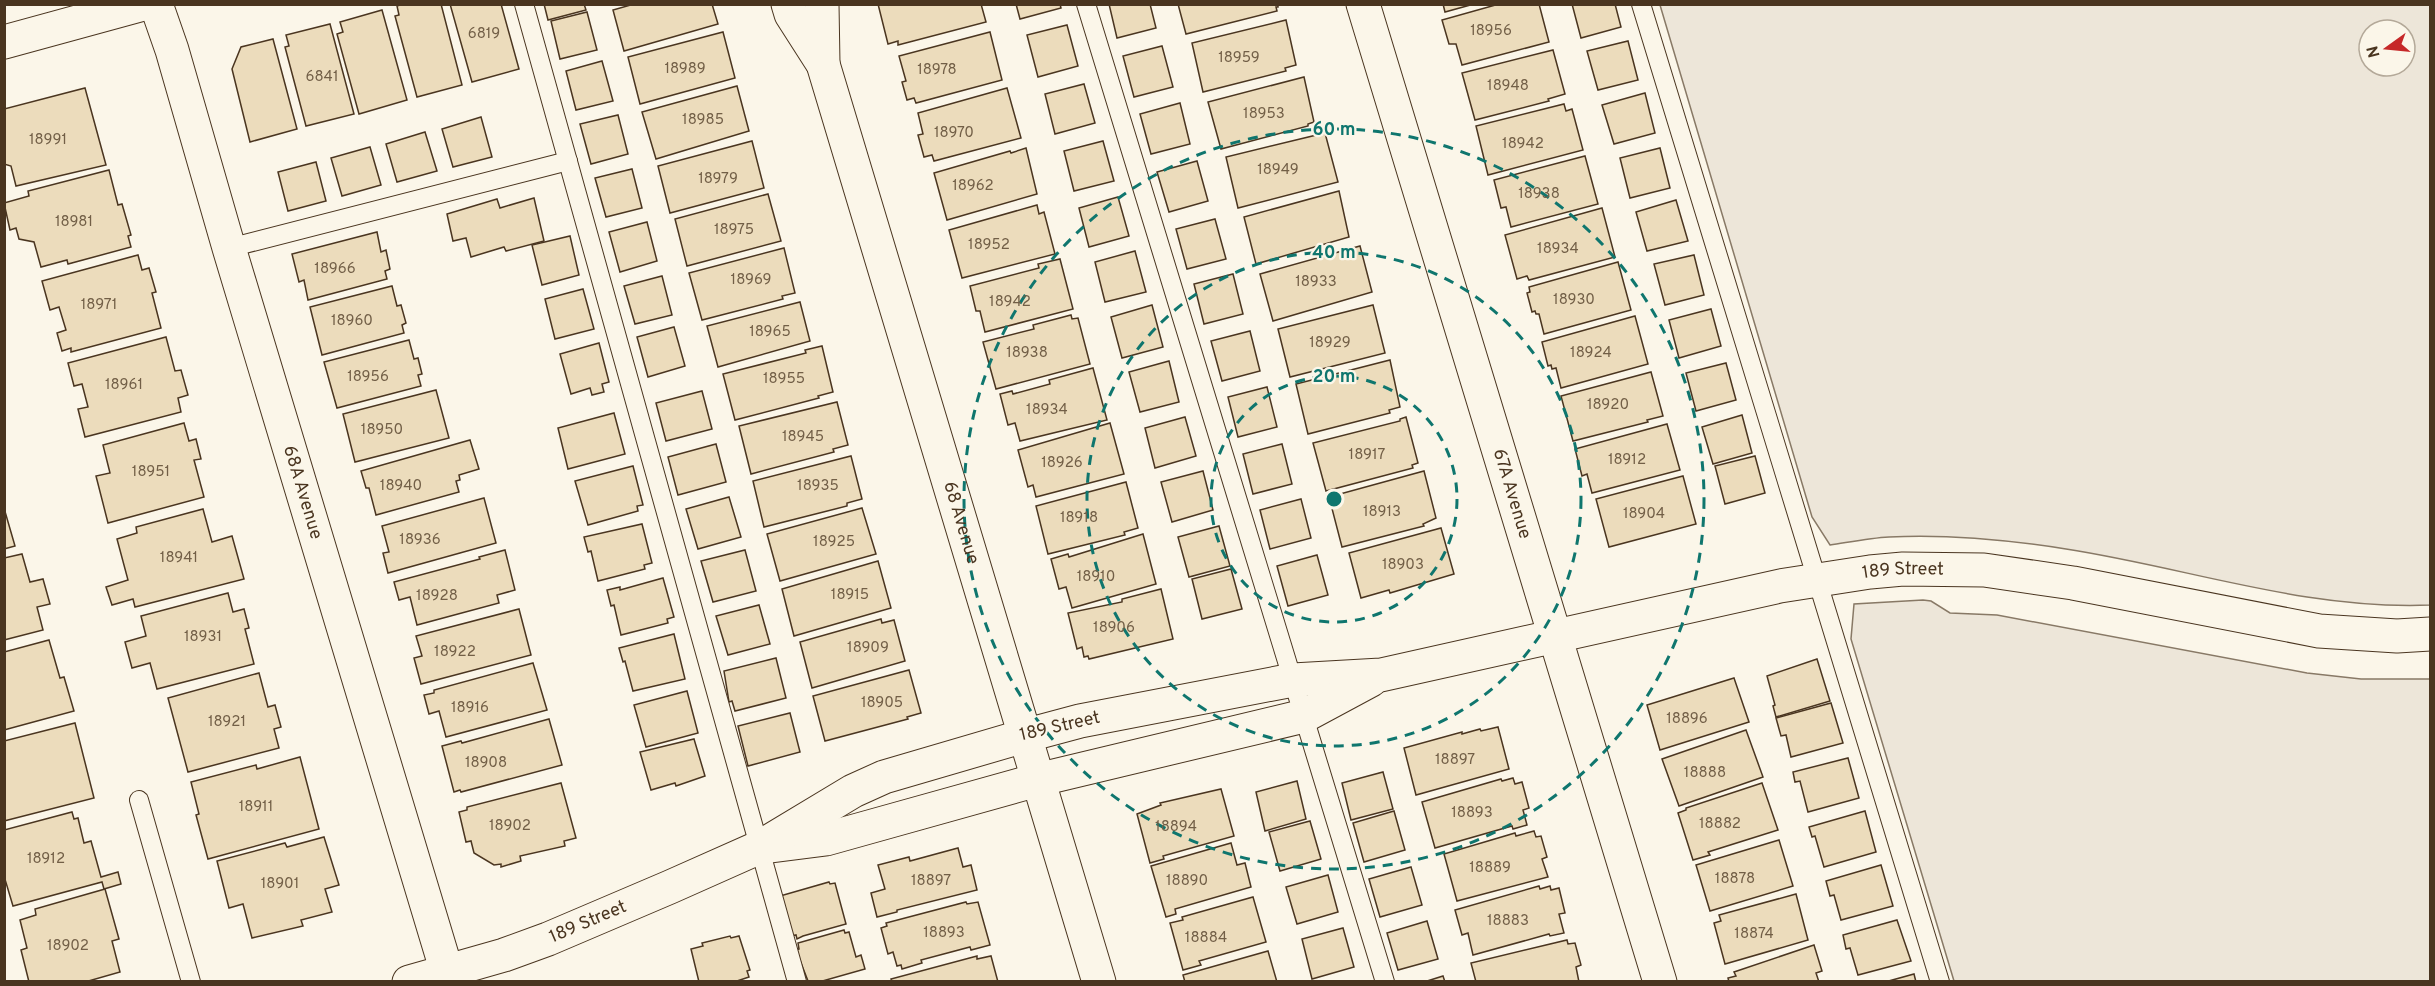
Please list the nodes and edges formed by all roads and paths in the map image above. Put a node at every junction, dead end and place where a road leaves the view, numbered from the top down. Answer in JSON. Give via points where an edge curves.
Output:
{"nodes":[{"id":1,"x":143,"y":4,"type":"edge"},
{"id":2,"x":156,"y":4,"type":"edge"},
{"id":3,"x":524,"y":4,"type":"edge"},
{"id":4,"x":788,"y":4,"type":"edge"},
{"id":5,"x":822,"y":4,"type":"edge"},
{"id":6,"x":1086,"y":4,"type":"edge"},
{"id":7,"x":1364,"y":4,"type":"edge"},
{"id":8,"x":1641,"y":4,"type":"edge"},
{"id":9,"x":4,"y":42,"type":"edge"},
{"id":10,"x":823,"y":64,"type":"junction"},
{"id":11,"x":568,"y":161,"type":"junction"},
{"id":12,"x":229,"y":248,"type":"junction"},
{"id":13,"x":1817,"y":580,"type":"junction"},
{"id":14,"x":2430,"y":634,"type":"edge"},
{"id":15,"x":1554,"y":635,"type":"junction"},
{"id":16,"x":1381,"y":675,"type":"junction"},
{"id":17,"x":1293,"y":680,"type":"junction"},
{"id":18,"x":1304,"y":716,"type":"junction"},
{"id":19,"x":1024,"y":736,"type":"junction"},
{"id":20,"x":1037,"y":780,"type":"junction"},
{"id":21,"x":139,"y":800,"type":"dead end"},
{"id":22,"x":760,"y":847,"type":"junction"},
{"id":23,"x":448,"y":976,"type":"edge"},
{"id":24,"x":191,"y":981,"type":"edge"},
{"id":25,"x":409,"y":981,"type":"edge"},
{"id":26,"x":797,"y":981,"type":"edge"},
{"id":27,"x":1099,"y":981,"type":"edge"},
{"id":28,"x":1385,"y":981,"type":"edge"},
{"id":29,"x":1660,"y":981,"type":"edge"},
{"id":30,"x":1940,"y":981,"type":"edge"}],
"edges":[{"from":1,"to":9,"type":"street"},
{"from":2,"to":12,"type":"street","name":"68A Avenue"},
{"from":3,"to":11,"type":"lane"},
{"from":4,"to":10,"type":"street","name":"68 Avenue"},
{"from":5,"to":10,"type":"street","name":"68 Avenue"},
{"from":6,"to":17,"type":"lane"},
{"from":7,"to":15,"type":"street","name":"67A Avenue"},
{"from":8,"to":13,"type":"lane"},
{"from":10,"to":19,"type":"street","name":"68 Avenue"},
{"from":11,"to":12,"type":"lane"},
{"from":11,"to":22,"type":"lane"},
{"from":12,"to":23,"type":"street","name":"68A Avenue"},
{"from":13,"to":14,"type":"street","name":"189 Street","via":[[1903,569],[1983,570],[2073,583],[2319,631]]},
{"from":13,"to":15,"type":"street","name":"189 Street"},
{"from":13,"to":30,"type":"lane"},
{"from":15,"to":16,"type":"street","name":"189 Street"},
{"from":15,"to":29,"type":"street","name":"67A Avenue"},
{"from":16,"to":17,"type":"street","name":"189 Street"},
{"from":16,"to":18,"type":"street","name":"189 Street"},
{"from":17,"to":18,"type":"lane"},
{"from":17,"to":19,"type":"street","name":"189 Street"},
{"from":18,"to":20,"type":"street","name":"189 Street"},
{"from":18,"to":28,"type":"lane"},
{"from":19,"to":20,"type":"street","name":"68 Avenue"},
{"from":19,"to":22,"type":"street","name":"189 Street","via":[[884,777],[853,791]]},
{"from":20,"to":22,"type":"street","name":"189 Street","via":[[826,839]]},
{"from":20,"to":27,"type":"street","name":"68 Avenue"},
{"from":21,"to":24,"type":"lane"},
{"from":22,"to":23,"type":"street","name":"189 Street","via":[[548,939]]},
{"from":22,"to":26,"type":"lane"},
{"from":23,"to":25,"type":"street","name":"189 Street"}]}
